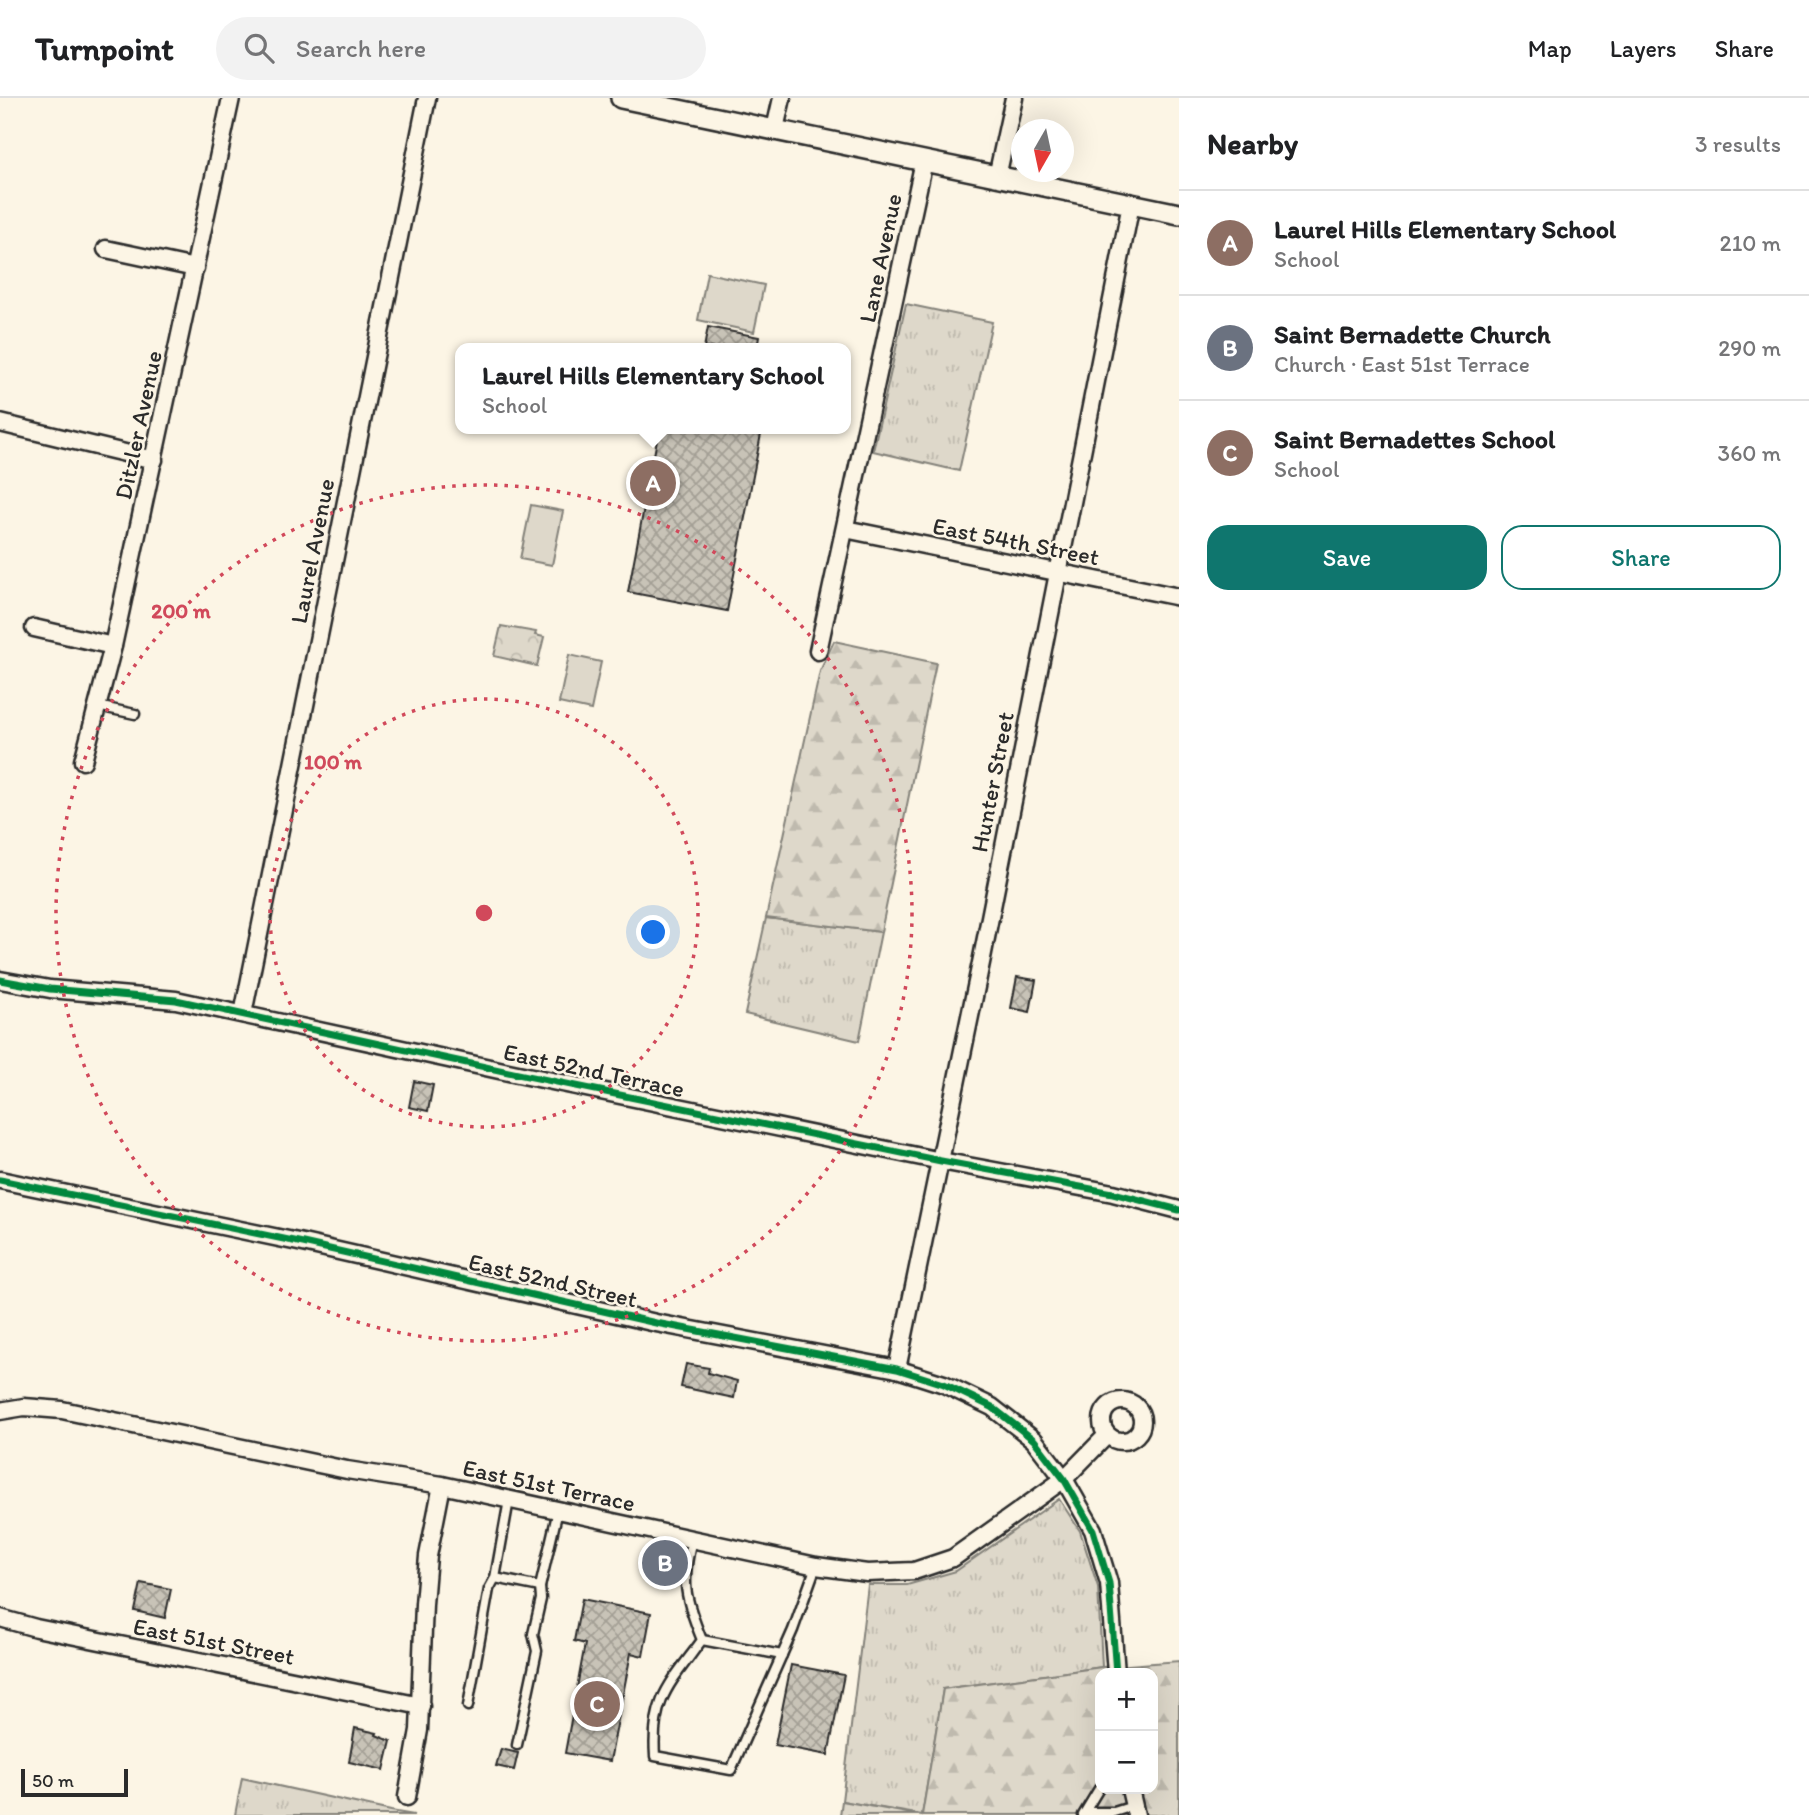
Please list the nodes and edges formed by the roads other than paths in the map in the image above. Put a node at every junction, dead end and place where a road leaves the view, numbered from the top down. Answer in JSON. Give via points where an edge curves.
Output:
{"nodes":[{"id":1,"x":231,"y":98,"type":"edge"},
{"id":2,"x":427,"y":98,"type":"edge"},
{"id":3,"x":621,"y":98,"type":"edge"},
{"id":4,"x":782,"y":98,"type":"edge"},
{"id":5,"x":1014,"y":98,"type":"edge"},
{"id":6,"x":775,"y":129,"type":"junction"},
{"id":7,"x":924,"y":161,"type":"junction"},
{"id":8,"x":997,"y":177,"type":"junction"},
{"id":9,"x":1131,"y":204,"type":"junction"},
{"id":10,"x":1179,"y":214,"type":"edge"},
{"id":11,"x":106,"y":249,"type":"dead end"},
{"id":12,"x":195,"y":268,"type":"junction"},
{"id":13,"x":0,"y":423,"type":"edge"},
{"id":14,"x":154,"y":460,"type":"junction"},
{"id":15,"x":845,"y":529,"type":"junction"},
{"id":16,"x":1056,"y":573,"type":"junction"},
{"id":17,"x":1179,"y":597,"type":"edge"},
{"id":18,"x":34,"y":628,"type":"dead end"},
{"id":19,"x":113,"y":646,"type":"junction"},
{"id":20,"x":818,"y":651,"type":"dead end"},
{"id":21,"x":97,"y":706,"type":"junction"},
{"id":22,"x":135,"y":714,"type":"dead end"},
{"id":23,"x":83,"y":761,"type":"dead end"},
{"id":24,"x":0,"y":980,"type":"edge"},
{"id":25,"x":243,"y":1014,"type":"junction"},
{"id":26,"x":941,"y":1161,"type":"junction"},
{"id":27,"x":0,"y":1180,"type":"edge"},
{"id":28,"x":1179,"y":1210,"type":"edge"},
{"id":29,"x":897,"y":1369,"type":"junction"},
{"id":30,"x":0,"y":1411,"type":"edge"},
{"id":31,"x":1107,"y":1435,"type":"dead end"},
{"id":32,"x":1064,"y":1479,"type":"junction"},
{"id":33,"x":442,"y":1485,"type":"junction"},
{"id":34,"x":509,"y":1500,"type":"junction"},
{"id":35,"x":558,"y":1510,"type":"junction"},
{"id":36,"x":692,"y":1539,"type":"junction"},
{"id":37,"x":816,"y":1566,"type":"junction"},
{"id":38,"x":495,"y":1578,"type":"junction"},
{"id":39,"x":540,"y":1587,"type":"junction"},
{"id":40,"x":0,"y":1618,"type":"edge"},
{"id":41,"x":702,"y":1640,"type":"junction"},
{"id":42,"x":782,"y":1655,"type":"junction"},
{"id":43,"x":1116,"y":1668,"type":"edge"},
{"id":44,"x":421,"y":1706,"type":"junction"},
{"id":45,"x":468,"y":1706,"type":"dead end"},
{"id":46,"x":517,"y":1745,"type":"dead end"},
{"id":47,"x":1096,"y":1794,"type":"edge"},
{"id":48,"x":407,"y":1797,"type":"dead end"},
{"id":49,"x":1135,"y":1810,"type":"edge"},
{"id":50,"x":1084,"y":1815,"type":"edge"}],
"edges":[{"from":1,"to":12,"type":"street","name":"Ditzler Avenue"},
{"from":2,"to":25,"type":"street","name":"Laurel Avenue"},
{"from":3,"to":6,"type":"street"},
{"from":4,"to":6,"type":"street"},
{"from":5,"to":8,"type":"street"},
{"from":6,"to":7,"type":"street"},
{"from":7,"to":8,"type":"street"},
{"from":7,"to":15,"type":"street","name":"Lane Avenue"},
{"from":8,"to":9,"type":"street"},
{"from":9,"to":10,"type":"street"},
{"from":9,"to":16,"type":"street","name":"Hunter Street"},
{"from":11,"to":12,"type":"street"},
{"from":12,"to":14,"type":"street","name":"Ditzler Avenue"},
{"from":13,"to":14,"type":"street"},
{"from":14,"to":19,"type":"street","name":"Ditzler Avenue"},
{"from":15,"to":16,"type":"street","name":"East 54th Street"},
{"from":15,"to":20,"type":"street","name":"Lane Avenue"},
{"from":16,"to":17,"type":"street","name":"East 54th Street"},
{"from":16,"to":26,"type":"street","name":"Hunter Street"},
{"from":18,"to":19,"type":"street"},
{"from":19,"to":21,"type":"street","name":"Ditzler Avenue"},
{"from":21,"to":22,"type":"lane"},
{"from":21,"to":23,"type":"street","name":"Ditzler Avenue"},
{"from":24,"to":25,"type":"street","name":"East 52nd Terrace","via":[[176,1000]]},
{"from":25,"to":26,"type":"street","name":"East 52nd Terrace"},
{"from":26,"to":28,"type":"street","name":"East 52nd Terrace"},
{"from":26,"to":29,"type":"street","name":"Hunter Street"},
{"from":27,"to":29,"type":"street","name":"East 52nd Street","via":[[656,1323]]},
{"from":29,"to":32,"type":"street","name":"East 52nd Street","via":[[944,1384],[992,1407],[1034,1440]]},
{"from":30,"to":33,"type":"street","name":"East 51st Terrace","via":[[24,1407],[62,1410],[347,1470]]},
{"from":31,"to":32,"type":"street"},
{"from":32,"to":37,"type":"street","name":"East 51st Terrace","via":[[953,1558],[914,1571],[867,1573]]},
{"from":32,"to":43,"type":"street","name":"East 52nd Street","via":[[1093,1530],[1109,1583]]},
{"from":33,"to":34,"type":"street","name":"East 51st Terrace"},
{"from":33,"to":44,"type":"street","via":[[428,1556]]},
{"from":34,"to":35,"type":"street","name":"East 51st Terrace"},
{"from":34,"to":38,"type":"lane"},
{"from":35,"to":36,"type":"street","name":"East 51st Terrace"},
{"from":35,"to":39,"type":"lane"},
{"from":36,"to":37,"type":"street","name":"East 51st Terrace"},
{"from":36,"to":41,"type":"lane","via":[[684,1570],[685,1590]]},
{"from":37,"to":42,"type":"lane"},
{"from":38,"to":39,"type":"lane"},
{"from":38,"to":45,"type":"lane","via":[[489,1589]]},
{"from":39,"to":46,"type":"lane","via":[[533,1633],[537,1651]]},
{"from":40,"to":44,"type":"street","name":"East 51st Street"},
{"from":41,"to":42,"type":"lane"},
{"from":41,"to":42,"type":"lane","via":[[664,1692],[655,1715],[655,1756],[732,1770]]},
{"from":44,"to":48,"type":"street"},
{"from":47,"to":50,"type":"lane"},
{"from":49,"to":50,"type":"lane"}]}
